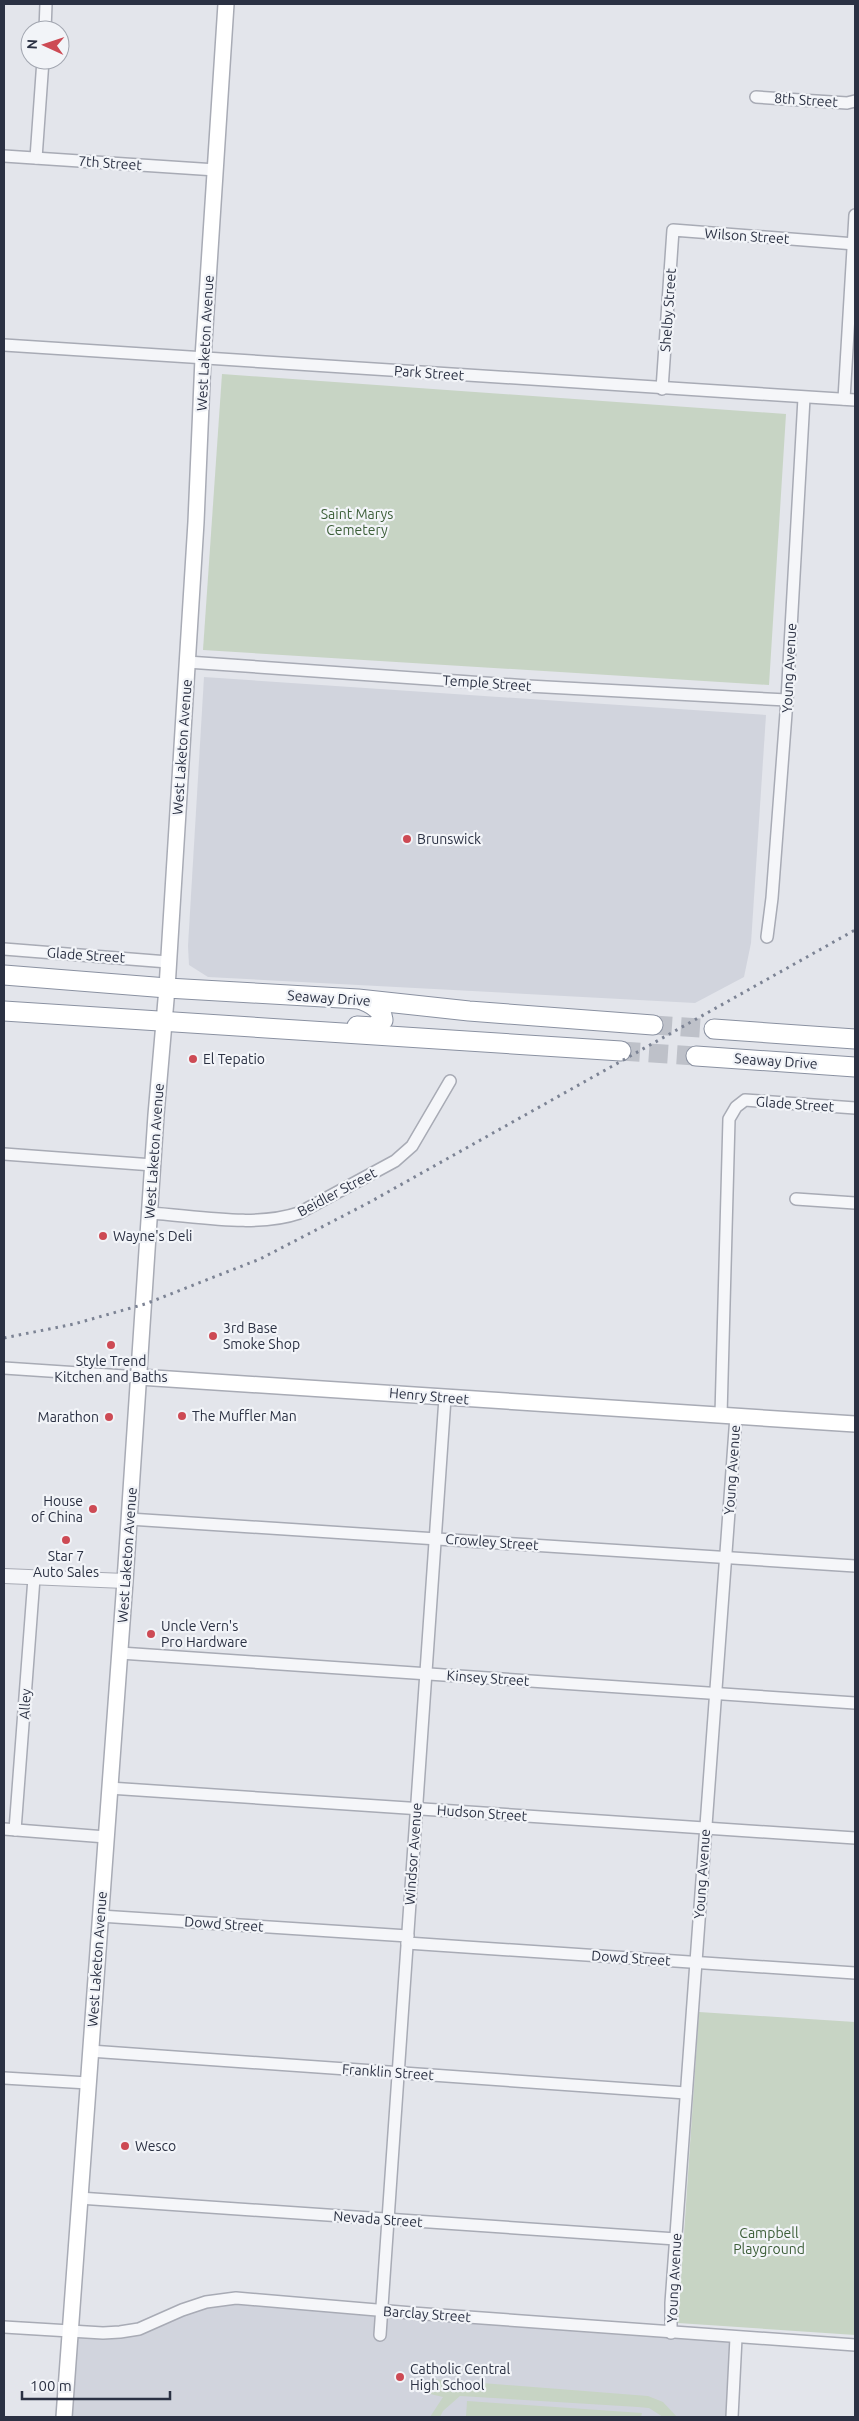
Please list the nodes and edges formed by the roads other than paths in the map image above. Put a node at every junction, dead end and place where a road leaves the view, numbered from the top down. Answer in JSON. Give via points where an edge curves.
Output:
{"nodes":[{"id":1,"x":46,"y":4,"type":"edge"},
{"id":2,"x":226,"y":4,"type":"edge"},
{"id":3,"x":45,"y":20,"type":"edge"},
{"id":4,"x":42,"y":70,"type":"edge"},
{"id":5,"x":756,"y":97,"type":"dead end"},
{"id":6,"x":855,"y":101,"type":"edge"},
{"id":7,"x":4,"y":156,"type":"edge"},
{"id":8,"x":36,"y":158,"type":"junction"},
{"id":9,"x":216,"y":170,"type":"junction"},
{"id":10,"x":855,"y":215,"type":"edge"},
{"id":11,"x":673,"y":230,"type":"joint"},
{"id":12,"x":854,"y":244,"type":"edge"},
{"id":13,"x":4,"y":345,"type":"edge"},
{"id":14,"x":203,"y":358,"type":"junction"},
{"id":15,"x":662,"y":389,"type":"junction"},
{"id":16,"x":804,"y":398,"type":"junction"},
{"id":17,"x":849,"y":400,"type":"edge"},
{"id":18,"x":187,"y":662,"type":"junction"},
{"id":19,"x":787,"y":700,"type":"junction"},
{"id":20,"x":767,"y":936,"type":"dead end"},
{"id":21,"x":4,"y":949,"type":"edge"},
{"id":22,"x":168,"y":962,"type":"junction"},
{"id":23,"x":4,"y":975,"type":"edge"},
{"id":24,"x":4,"y":984,"type":"edge"},
{"id":25,"x":142,"y":986,"type":"junction"},
{"id":26,"x":167,"y":988,"type":"junction"},
{"id":27,"x":358,"y":999,"type":"junction"},
{"id":28,"x":4,"y":1011,"type":"edge"},
{"id":29,"x":163,"y":1022,"type":"junction"},
{"id":30,"x":188,"y":1024,"type":"junction"},
{"id":31,"x":653,"y":1025,"type":"tunnel mouth"},
{"id":32,"x":714,"y":1029,"type":"tunnel mouth"},
{"id":33,"x":855,"y":1039,"type":"edge"},
{"id":34,"x":621,"y":1051,"type":"tunnel mouth"},
{"id":35,"x":696,"y":1056,"type":"tunnel mouth"},
{"id":36,"x":855,"y":1067,"type":"edge"},
{"id":37,"x":450,"y":1081,"type":"dead end"},
{"id":38,"x":736,"y":1107,"type":"joint"},
{"id":39,"x":855,"y":1108,"type":"edge"},
{"id":40,"x":4,"y":1154,"type":"edge"},
{"id":41,"x":153,"y":1165,"type":"junction"},
{"id":42,"x":796,"y":1199,"type":"dead end"},
{"id":43,"x":855,"y":1203,"type":"edge"},
{"id":44,"x":150,"y":1213,"type":"junction"},
{"id":45,"x":4,"y":1368,"type":"edge"},
{"id":46,"x":139,"y":1377,"type":"junction"},
{"id":47,"x":445,"y":1398,"type":"junction"},
{"id":48,"x":728,"y":1415,"type":"junction"},
{"id":49,"x":855,"y":1424,"type":"edge"},
{"id":50,"x":129,"y":1519,"type":"junction"},
{"id":51,"x":435,"y":1538,"type":"junction"},
{"id":52,"x":725,"y":1557,"type":"junction"},
{"id":53,"x":855,"y":1566,"type":"edge"},
{"id":54,"x":4,"y":1576,"type":"edge"},
{"id":55,"x":34,"y":1578,"type":"junction"},
{"id":56,"x":125,"y":1581,"type":"junction"},
{"id":57,"x":120,"y":1653,"type":"junction"},
{"id":58,"x":426,"y":1674,"type":"junction"},
{"id":59,"x":715,"y":1693,"type":"junction"},
{"id":60,"x":855,"y":1703,"type":"edge"},
{"id":61,"x":109,"y":1788,"type":"junction"},
{"id":62,"x":416,"y":1809,"type":"junction"},
{"id":63,"x":705,"y":1828,"type":"junction"},
{"id":64,"x":10,"y":1829,"type":"edge"},
{"id":65,"x":106,"y":1836,"type":"junction"},
{"id":66,"x":855,"y":1838,"type":"edge"},
{"id":67,"x":100,"y":1916,"type":"junction"},
{"id":68,"x":408,"y":1940,"type":"junction"},
{"id":69,"x":696,"y":1962,"type":"junction"},
{"id":70,"x":855,"y":1973,"type":"edge"},
{"id":71,"x":90,"y":2052,"type":"junction"},
{"id":72,"x":400,"y":2073,"type":"junction"},
{"id":73,"x":4,"y":2078,"type":"edge"},
{"id":74,"x":88,"y":2083,"type":"junction"},
{"id":75,"x":686,"y":2093,"type":"junction"},
{"id":76,"x":79,"y":2198,"type":"junction"},
{"id":77,"x":390,"y":2220,"type":"junction"},
{"id":78,"x":676,"y":2239,"type":"junction"},
{"id":79,"x":383,"y":2311,"type":"junction"},
{"id":80,"x":4,"y":2327,"type":"edge"},
{"id":81,"x":70,"y":2331,"type":"junction"},
{"id":82,"x":671,"y":2332,"type":"junction"},
{"id":83,"x":380,"y":2335,"type":"dead end"},
{"id":84,"x":736,"y":2338,"type":"junction"},
{"id":85,"x":855,"y":2345,"type":"edge"},
{"id":86,"x":64,"y":2417,"type":"edge"},
{"id":87,"x":732,"y":2417,"type":"edge"}],
"edges":[{"from":1,"to":3,"type":"street"},
{"from":2,"to":9,"type":"main road","name":"West Laketon Avenue"},
{"from":4,"to":8,"type":"street"},
{"from":5,"to":6,"type":"street","name":"8th Street"},
{"from":7,"to":8,"type":"street","name":"7th Street"},
{"from":8,"to":9,"type":"street","name":"7th Street"},
{"from":9,"to":14,"type":"main road","name":"West Laketon Avenue"},
{"from":10,"to":12,"type":"street"},
{"from":11,"to":12,"type":"street","name":"Wilson Street"},
{"from":11,"to":15,"type":"street","name":"Shelby Street"},
{"from":12,"to":17,"type":"street"},
{"from":13,"to":14,"type":"street","name":"Park Street"},
{"from":14,"to":15,"type":"street","name":"Park Street"},
{"from":14,"to":18,"type":"main road","name":"West Laketon Avenue"},
{"from":15,"to":16,"type":"street","name":"Park Street"},
{"from":16,"to":17,"type":"street","name":"Park Street"},
{"from":16,"to":19,"type":"street","name":"Young Avenue"},
{"from":18,"to":19,"type":"street","name":"Temple Street"},
{"from":18,"to":22,"type":"main road","name":"West Laketon Avenue"},
{"from":19,"to":20,"type":"street","name":"Young Avenue"},
{"from":21,"to":22,"type":"street","name":"Glade Street"},
{"from":22,"to":26,"type":"main road","name":"West Laketon Avenue"},
{"from":23,"to":25,"type":"highway","name":"Seaway Drive"},
{"from":24,"to":25,"type":"highway","via":[[125,993]]},
{"from":25,"to":26,"type":"highway","name":"Seaway Drive"},
{"from":26,"to":27,"type":"highway","name":"Seaway Drive"},
{"from":26,"to":29,"type":"main road","name":"West Laketon Avenue"},
{"from":27,"to":30,"type":"highway","via":[[380,1012],[383,1020],[380,1024],[374,1027],[205,1017]]},
{"from":27,"to":31,"type":"highway","name":"Seaway Drive"},
{"from":28,"to":29,"type":"highway"},
{"from":29,"to":30,"type":"highway"},
{"from":29,"to":41,"type":"main road","name":"West Laketon Avenue"},
{"from":30,"to":34,"type":"highway"},
{"from":32,"to":33,"type":"highway","name":"Seaway Drive"},
{"from":35,"to":36,"type":"highway","name":"Seaway Drive"},
{"from":37,"to":44,"type":"street","name":"Beidler Street","via":[[412,1146],[394,1161],[298,1213],[286,1218],[254,1220]]},
{"from":38,"to":39,"type":"street","name":"Glade Street","via":[[745,1100]]},
{"from":38,"to":48,"type":"street","name":"Young Avenue","via":[[729,1119]]},
{"from":40,"to":41,"type":"street"},
{"from":41,"to":44,"type":"main road","name":"West Laketon Avenue"},
{"from":42,"to":43,"type":"street"},
{"from":44,"to":46,"type":"main road","name":"West Laketon Avenue"},
{"from":45,"to":46,"type":"street","name":"Henry Street"},
{"from":46,"to":47,"type":"main road","name":"Henry Street"},
{"from":46,"to":50,"type":"main road","name":"West Laketon Avenue"},
{"from":47,"to":48,"type":"main road","name":"Henry Street"},
{"from":47,"to":51,"type":"street","name":"Windsor Avenue"},
{"from":48,"to":49,"type":"main road","name":"Henry Street"},
{"from":48,"to":52,"type":"street","name":"Young Avenue"},
{"from":50,"to":51,"type":"street","name":"Crowley Street"},
{"from":50,"to":56,"type":"main road","name":"West Laketon Avenue"},
{"from":51,"to":52,"type":"street","name":"Crowley Street"},
{"from":51,"to":58,"type":"street","name":"Windsor Avenue"},
{"from":52,"to":53,"type":"street","name":"Crowley Street"},
{"from":52,"to":59,"type":"street","name":"Young Avenue"},
{"from":54,"to":55,"type":"street"},
{"from":55,"to":56,"type":"street"},
{"from":55,"to":64,"type":"street","name":"Alley"},
{"from":56,"to":57,"type":"main road","name":"West Laketon Avenue"},
{"from":57,"to":58,"type":"street","name":"Kinsey Street"},
{"from":57,"to":61,"type":"main road","name":"West Laketon Avenue"},
{"from":58,"to":59,"type":"street","name":"Kinsey Street"},
{"from":58,"to":62,"type":"street","name":"Windsor Avenue"},
{"from":59,"to":60,"type":"street","name":"Kinsey Street"},
{"from":59,"to":63,"type":"street","name":"Young Avenue"},
{"from":61,"to":62,"type":"street","name":"Hudson Street"},
{"from":61,"to":65,"type":"main road","name":"West Laketon Avenue"},
{"from":62,"to":63,"type":"street","name":"Hudson Street"},
{"from":62,"to":68,"type":"street","name":"Windsor Avenue"},
{"from":63,"to":66,"type":"street","name":"Hudson Street"},
{"from":63,"to":69,"type":"street","name":"Young Avenue"},
{"from":64,"to":65,"type":"street"},
{"from":65,"to":67,"type":"main road","name":"West Laketon Avenue"},
{"from":67,"to":68,"type":"street","name":"Dowd Street"},
{"from":67,"to":71,"type":"main road","name":"West Laketon Avenue"},
{"from":68,"to":69,"type":"street","name":"Dowd Street"},
{"from":68,"to":72,"type":"street","name":"Windsor Avenue"},
{"from":69,"to":70,"type":"street","name":"Dowd Street"},
{"from":69,"to":75,"type":"street","name":"Young Avenue"},
{"from":71,"to":72,"type":"street","name":"Franklin Street"},
{"from":71,"to":74,"type":"main road","name":"West Laketon Avenue"},
{"from":72,"to":75,"type":"street","name":"Franklin Street"},
{"from":72,"to":77,"type":"street","name":"Windsor Avenue"},
{"from":73,"to":74,"type":"street"},
{"from":74,"to":76,"type":"main road","name":"West Laketon Avenue"},
{"from":75,"to":78,"type":"street","name":"Young Avenue"},
{"from":76,"to":77,"type":"street","name":"Nevada Street"},
{"from":76,"to":81,"type":"main road","name":"West Laketon Avenue"},
{"from":77,"to":78,"type":"street","name":"Nevada Street"},
{"from":77,"to":79,"type":"street","name":"Windsor Avenue"},
{"from":78,"to":82,"type":"street","name":"Young Avenue"},
{"from":79,"to":81,"type":"street","name":"Barclay Street","via":[[236,2298],[206,2302],[139,2329],[102,2333]]},
{"from":79,"to":82,"type":"street","name":"Barclay Street"},
{"from":79,"to":83,"type":"street","name":"Windsor Avenue"},
{"from":80,"to":81,"type":"street","name":"Barclay Street"},
{"from":81,"to":86,"type":"main road","name":"West Laketon Avenue"},
{"from":82,"to":84,"type":"street","name":"Barclay Street"},
{"from":84,"to":85,"type":"street","name":"Barclay Street"},
{"from":84,"to":87,"type":"street"}]}
